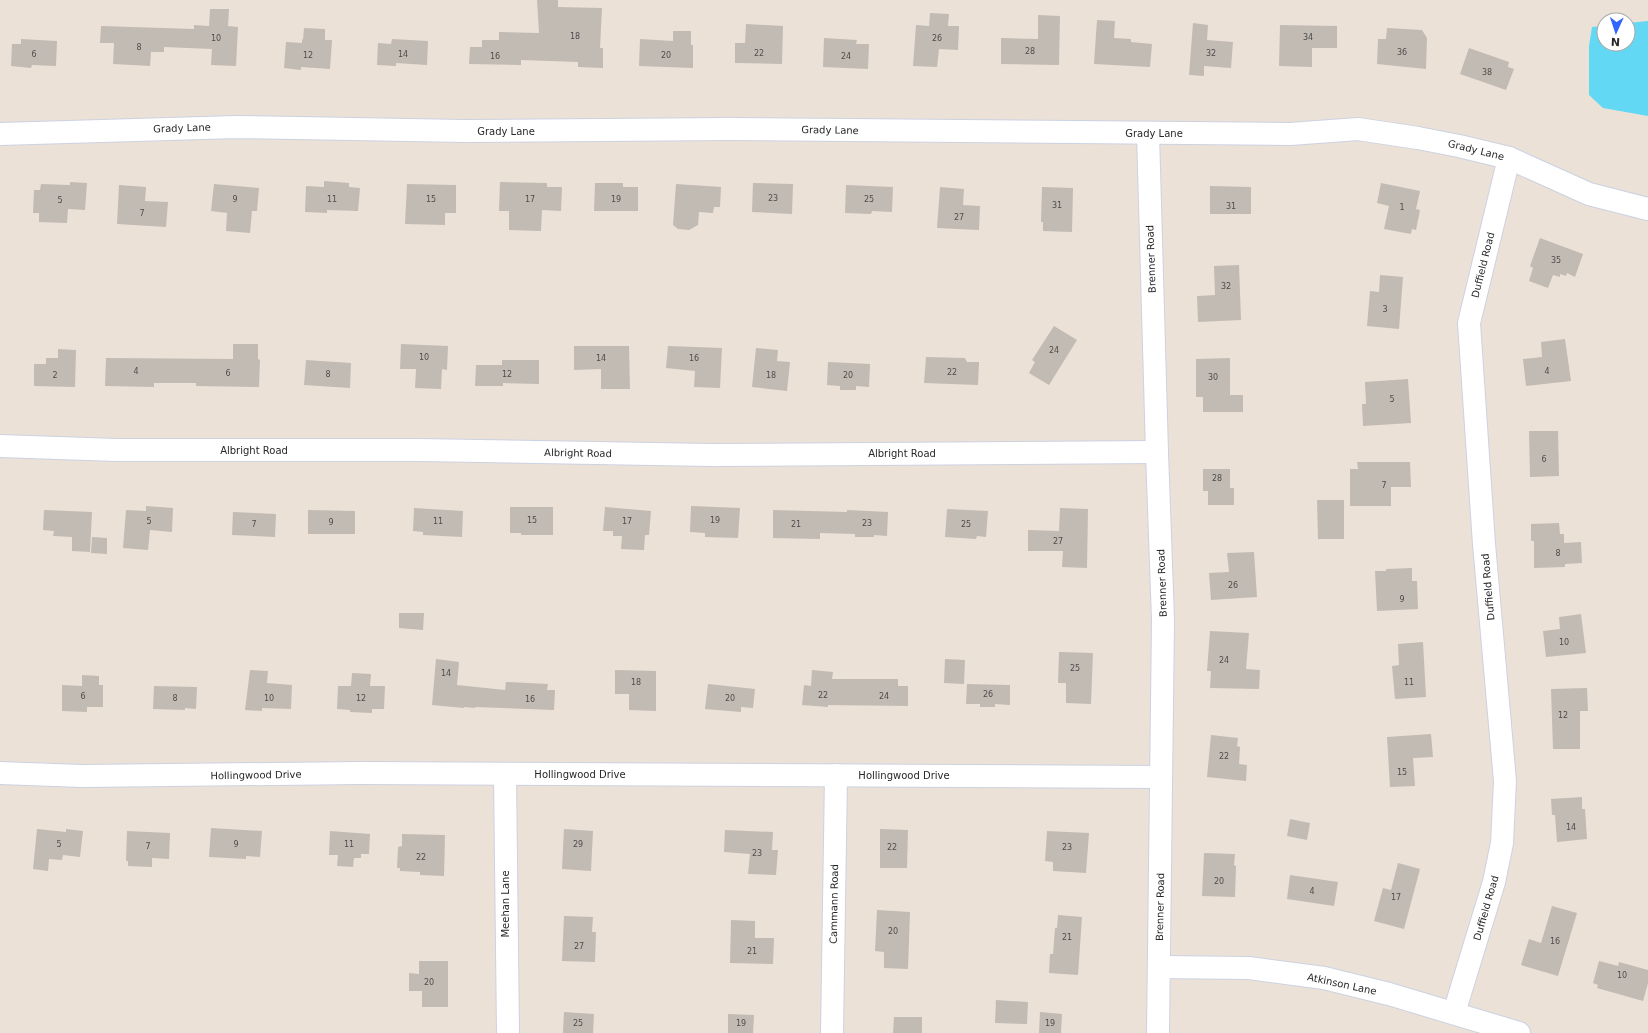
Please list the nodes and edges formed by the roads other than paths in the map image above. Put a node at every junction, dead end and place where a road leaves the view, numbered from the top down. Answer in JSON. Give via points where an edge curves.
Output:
{"nodes":[{"id":1,"x":1148,"y":133,"type":"junction"},
{"id":2,"x":0,"y":134,"type":"edge"},
{"id":3,"x":1509,"y":158,"type":"junction"},
{"id":4,"x":1648,"y":208,"type":"edge"},
{"id":5,"x":0,"y":446,"type":"edge"},
{"id":6,"x":1157,"y":452,"type":"junction"},
{"id":7,"x":0,"y":772,"type":"edge"},
{"id":8,"x":505,"y":774,"type":"junction"},
{"id":9,"x":836,"y":775,"type":"junction"},
{"id":10,"x":1161,"y":777,"type":"junction"},
{"id":11,"x":1159,"y":967,"type":"junction"},
{"id":12,"x":1454,"y":1013,"type":"junction"},
{"id":13,"x":508,"y":1033,"type":"edge"},
{"id":14,"x":832,"y":1033,"type":"edge"},
{"id":15,"x":1158,"y":1033,"type":"edge"},
{"id":16,"x":1519,"y":1033,"type":"edge"}],
"edges":[{"from":1,"to":2,"type":"street","name":"Grady Lane","via":[[728,129],[464,131],[237,127]]},
{"from":1,"to":3,"type":"street","name":"Grady Lane","via":[[1290,134],[1358,129],[1418,138]]},
{"from":1,"to":6,"type":"street","name":"Brenner Road"},
{"from":3,"to":4,"type":"street","name":"Grady Lane","via":[[1589,194]]},
{"from":3,"to":12,"type":"street","name":"Duffield Road","via":[[1469,323],[1505,781],[1502,843],[1494,882]]},
{"from":5,"to":6,"type":"street","name":"Albright Road","via":[[117,450],[419,450],[711,454]]},
{"from":6,"to":10,"type":"street","name":"Brenner Road","via":[[1163,620]]},
{"from":7,"to":8,"type":"street","name":"Hollingwood Drive","via":[[82,776]]},
{"from":8,"to":9,"type":"street","name":"Hollingwood Drive"},
{"from":8,"to":13,"type":"street","name":"Meehan Lane"},
{"from":9,"to":10,"type":"street","name":"Hollingwood Drive"},
{"from":9,"to":14,"type":"street","name":"Cammann Road"},
{"from":10,"to":11,"type":"street","name":"Brenner Road"},
{"from":11,"to":12,"type":"street","name":"Atkinson Lane","via":[[1248,968],[1324,978]]},
{"from":11,"to":15,"type":"street","name":"Brenner Road"},
{"from":12,"to":16,"type":"street","name":"Atkinson Lane"}]}
